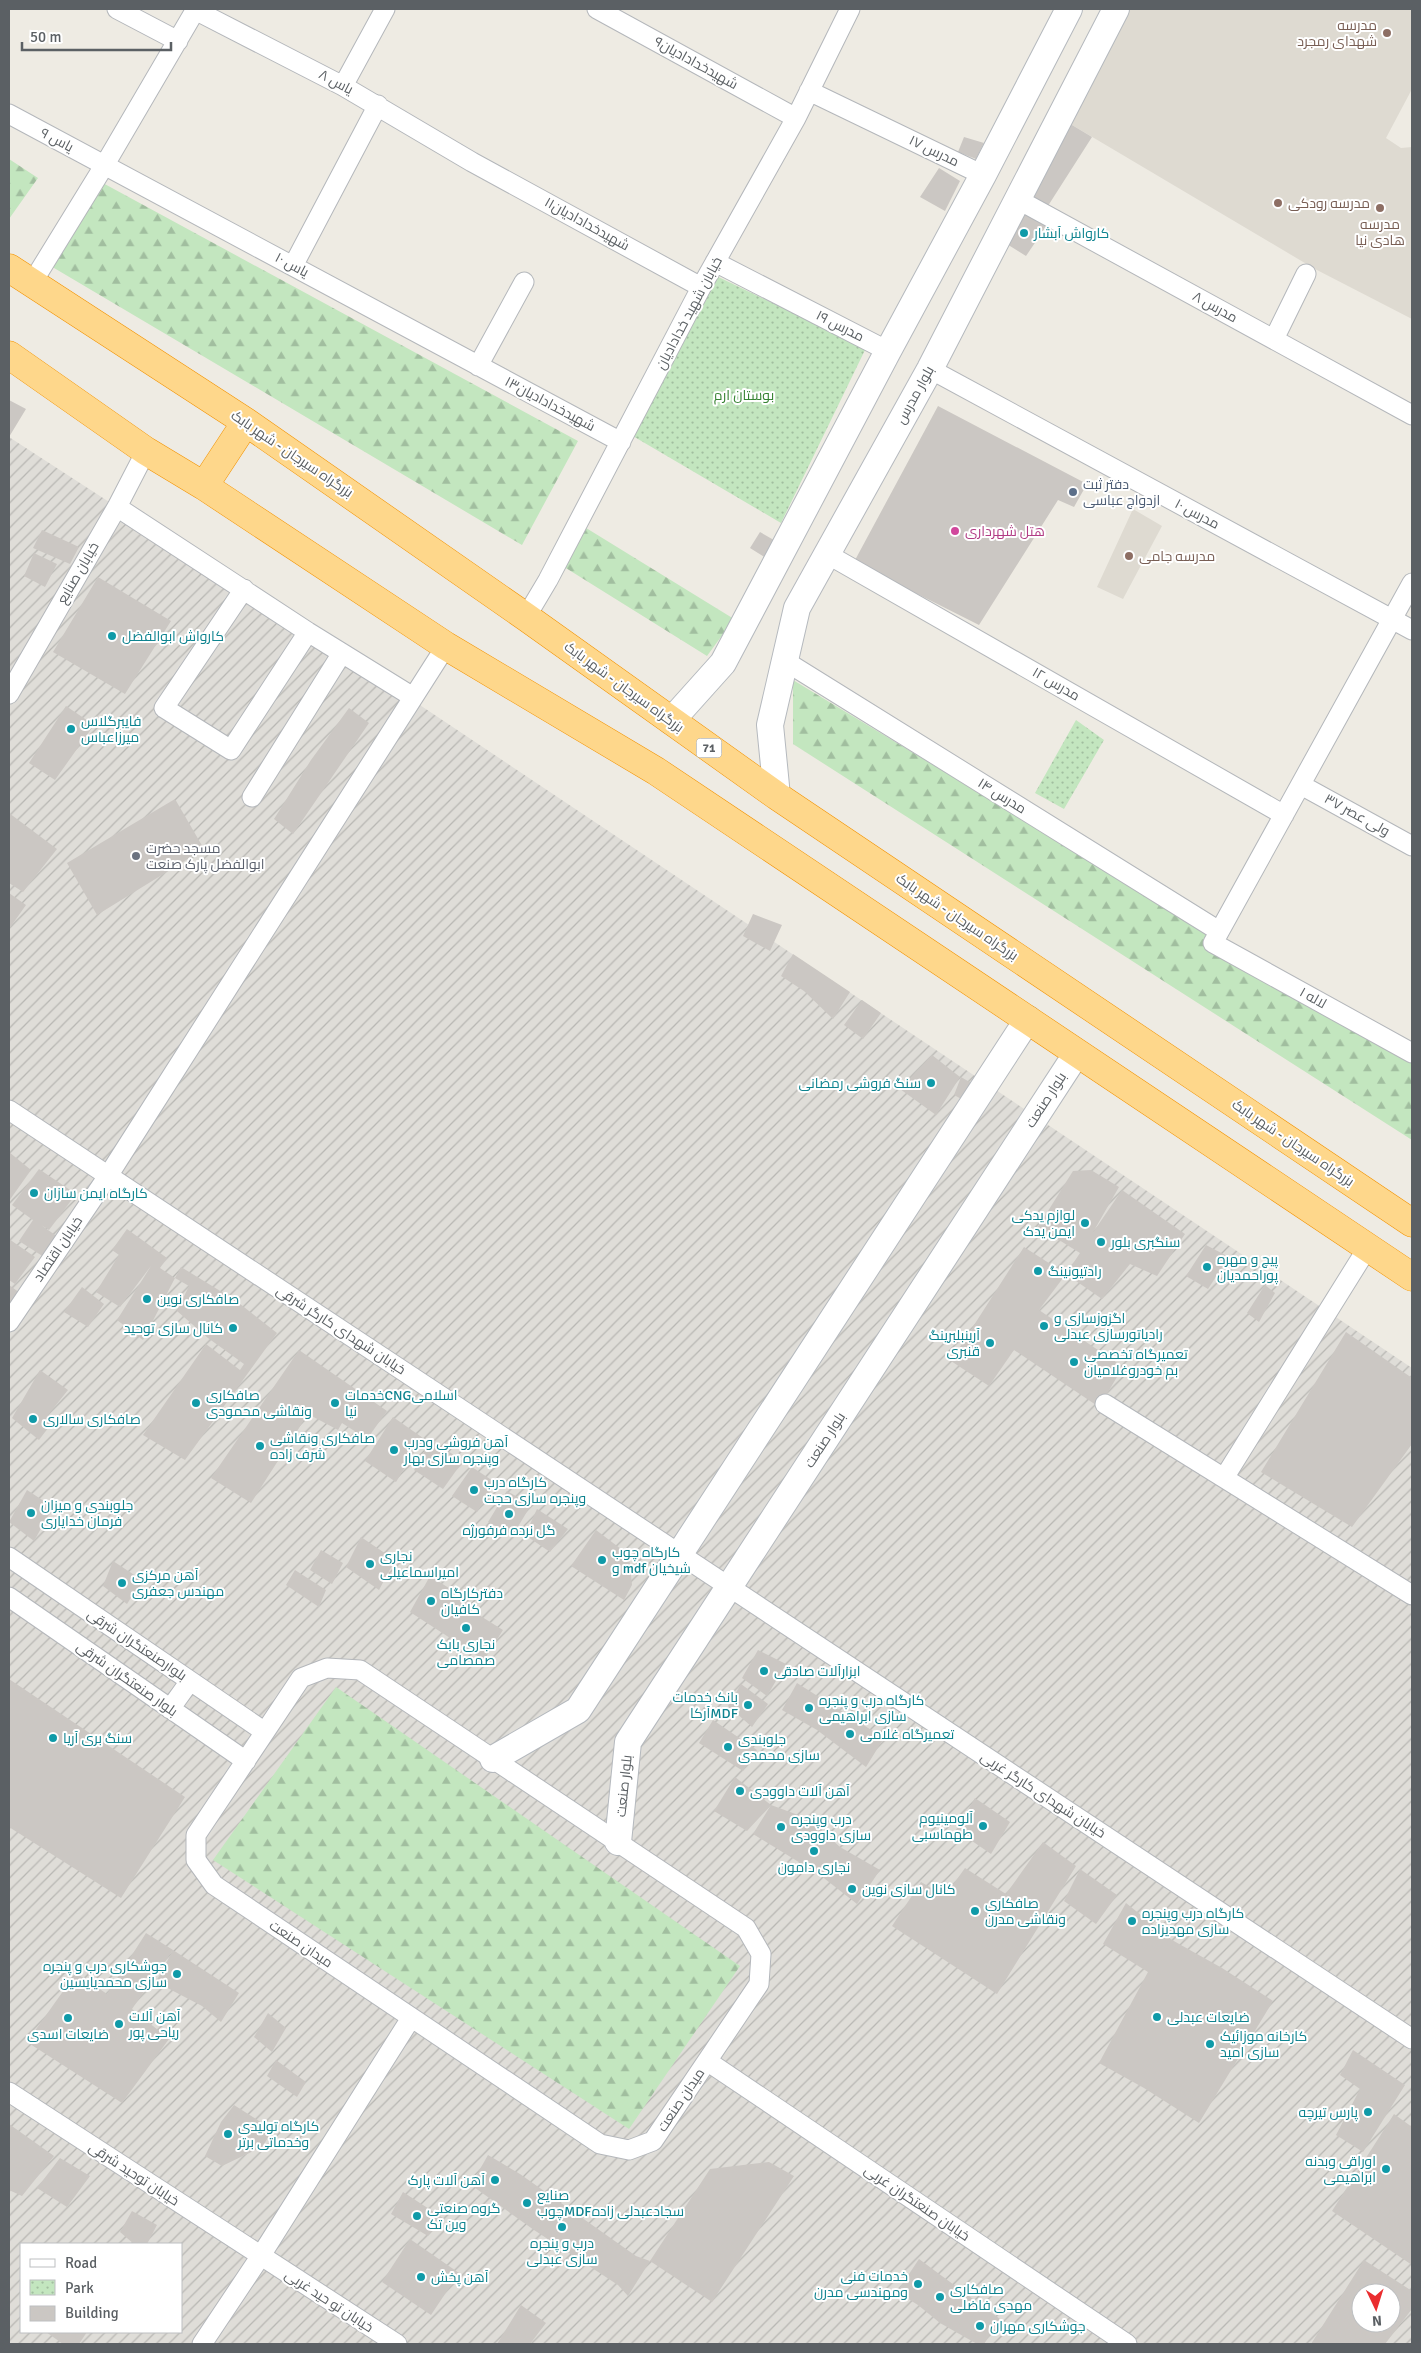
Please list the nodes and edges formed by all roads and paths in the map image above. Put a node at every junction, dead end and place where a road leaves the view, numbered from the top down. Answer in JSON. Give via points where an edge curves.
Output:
{"nodes":[{"id":1,"x":117,"y":9,"type":"edge"},
{"id":2,"x":385,"y":9,"type":"edge"},
{"id":3,"x":596,"y":9,"type":"edge"},
{"id":4,"x":850,"y":9,"type":"edge"},
{"id":5,"x":1116,"y":9,"type":"edge"},
{"id":6,"x":196,"y":10,"type":"edge"},
{"id":7,"x":1066,"y":10,"type":"edge"},
{"id":8,"x":178,"y":41,"type":"junction"},
{"id":9,"x":343,"y":86,"type":"junction"},
{"id":10,"x":809,"y":91,"type":"junction"},
{"id":11,"x":378,"y":105,"type":"junction"},
{"id":12,"x":9,"y":114,"type":"edge"},
{"id":13,"x":796,"y":118,"type":"junction"},
{"id":14,"x":472,"y":162,"type":"joint"},
{"id":15,"x":104,"y":166,"type":"junction"},
{"id":16,"x":983,"y":175,"type":"junction"},
{"id":17,"x":1018,"y":199,"type":"junction"},
{"id":18,"x":715,"y":262,"type":"junction"},
{"id":19,"x":293,"y":266,"type":"junction"},
{"id":20,"x":9,"y":268,"type":"edge"},
{"id":21,"x":1306,"y":274,"type":"dead end"},
{"id":22,"x":524,"y":282,"type":"dead end"},
{"id":23,"x":32,"y":283,"type":"junction"},
{"id":24,"x":701,"y":287,"type":"junction"},
{"id":25,"x":1274,"y":339,"type":"junction"},
{"id":26,"x":888,"y":351,"type":"junction"},
{"id":27,"x":9,"y":355,"type":"edge"},
{"id":28,"x":478,"y":366,"type":"junction"},
{"id":29,"x":930,"y":369,"type":"junction"},
{"id":30,"x":1412,"y":415,"type":"edge"},
{"id":31,"x":246,"y":422,"type":"junction"},
{"id":32,"x":621,"y":442,"type":"junction"},
{"id":33,"x":146,"y":451,"type":"junction"},
{"id":34,"x":204,"y":486,"type":"junction"},
{"id":35,"x":117,"y":507,"type":"junction"},
{"id":36,"x":827,"y":554,"type":"junction"},
{"id":37,"x":1412,"y":584,"type":"edge"},
{"id":38,"x":763,"y":588,"type":"junction"},
{"id":39,"x":244,"y":589,"type":"junction"},
{"id":40,"x":797,"y":608,"type":"junction"},
{"id":41,"x":526,"y":616,"type":"junction"},
{"id":42,"x":1392,"y":619,"type":"junction"},
{"id":43,"x":1412,"y":630,"type":"edge"},
{"id":44,"x":308,"y":632,"type":"junction"},
{"id":45,"x":446,"y":646,"type":"junction"},
{"id":46,"x":342,"y":653,"type":"junction"},
{"id":47,"x":785,"y":661,"type":"junction"},
{"id":48,"x":9,"y":694,"type":"edge"},
{"id":49,"x":413,"y":697,"type":"junction"},
{"id":50,"x":671,"y":721,"type":"junction"},
{"id":51,"x":1301,"y":785,"type":"junction"},
{"id":52,"x":778,"y":796,"type":"junction"},
{"id":53,"x":252,"y":798,"type":"dead end"},
{"id":54,"x":1284,"y":815,"type":"junction"},
{"id":55,"x":1412,"y":846,"type":"edge"},
{"id":56,"x":1216,"y":937,"type":"junction"},
{"id":57,"x":1028,"y":1020,"type":"junction"},
{"id":58,"x":1077,"y":1053,"type":"junction"},
{"id":59,"x":1412,"y":1053,"type":"edge"},
{"id":60,"x":9,"y":1110,"type":"edge"},
{"id":61,"x":108,"y":1176,"type":"junction"},
{"id":62,"x":1412,"y":1223,"type":"edge"},
{"id":63,"x":1368,"y":1247,"type":"junction"},
{"id":64,"x":1412,"y":1277,"type":"edge"},
{"id":65,"x":9,"y":1322,"type":"edge"},
{"id":66,"x":1105,"y":1404,"type":"dead end"},
{"id":67,"x":1224,"y":1478,"type":"junction"},
{"id":68,"x":676,"y":1552,"type":"junction"},
{"id":69,"x":9,"y":1557,"type":"edge"},
{"id":70,"x":729,"y":1587,"type":"junction"},
{"id":71,"x":1412,"y":1595,"type":"edge"},
{"id":72,"x":9,"y":1597,"type":"edge"},
{"id":73,"x":190,"y":1681,"type":"junction"},
{"id":74,"x":170,"y":1709,"type":"junction"},
{"id":75,"x":265,"y":1732,"type":"junction"},
{"id":76,"x":493,"y":1759,"type":"junction"},
{"id":77,"x":246,"y":1761,"type":"junction"},
{"id":78,"x":618,"y":1842,"type":"junction"},
{"id":79,"x":411,"y":2018,"type":"junction"},
{"id":80,"x":1412,"y":2039,"type":"edge"},
{"id":81,"x":707,"y":2061,"type":"junction"},
{"id":82,"x":9,"y":2092,"type":"edge"},
{"id":83,"x":260,"y":2257,"type":"junction"},
{"id":84,"x":202,"y":2344,"type":"edge"},
{"id":85,"x":397,"y":2344,"type":"edge"},
{"id":86,"x":1127,"y":2344,"type":"edge"}],
"edges":[{"from":1,"to":8,"type":"street"},
{"from":2,"to":9,"type":"street"},
{"from":3,"to":13,"type":"street","name":"شهیدخدادادیان۹"},
{"from":4,"to":10,"type":"street","name":"خیابان شهید خدادادیان"},
{"from":5,"to":17,"type":"street","name":"بلوار مدرس"},
{"from":6,"to":8,"type":"street"},
{"from":6,"to":9,"type":"street","name":"یاس ۸"},
{"from":7,"to":16,"type":"street"},
{"from":8,"to":15,"type":"street"},
{"from":9,"to":11,"type":"street","name":"یاس ۸"},
{"from":10,"to":13,"type":"street","name":"خیابان شهید خدادادیان"},
{"from":10,"to":16,"type":"street","name":"مدرس ۱۷"},
{"from":11,"to":14,"type":"street","name":"یاس ۸"},
{"from":11,"to":19,"type":"street"},
{"from":12,"to":15,"type":"street","name":"یاس ۹"},
{"from":13,"to":18,"type":"street","name":"خیابان شهید خدادادیان"},
{"from":14,"to":24,"type":"street","name":"شهیدخدادادیان۱۱"},
{"from":15,"to":19,"type":"street","name":"یاس ۱۰"},
{"from":15,"to":23,"type":"street"},
{"from":16,"to":26,"type":"street"},
{"from":17,"to":25,"type":"street","name":"مدرس ۸"},
{"from":17,"to":29,"type":"street","name":"بلوار مدرس"},
{"from":18,"to":24,"type":"street","name":"خیابان شهید خدادادیان"},
{"from":18,"to":26,"type":"street","name":"مدرس ۱۹"},
{"from":19,"to":28,"type":"street","name":"یاس ۱۰"},
{"from":20,"to":23,"type":"highway","name":"بزرگراه سیرجان - شهر بابک","number":"71"},
{"from":21,"to":25,"type":"street"},
{"from":22,"to":28,"type":"street"},
{"from":23,"to":31,"type":"highway","name":"بزرگراه سیرجان - شهر بابک","number":"71"},
{"from":24,"to":32,"type":"street","name":"خیابان شهید خدادادیان"},
{"from":25,"to":30,"type":"street","name":"مدرس ۸"},
{"from":26,"to":38,"type":"street"},
{"from":27,"to":33,"type":"highway"},
{"from":28,"to":32,"type":"street","name":"شهیدخدادادیان۱۳"},
{"from":29,"to":36,"type":"street","name":"بلوار مدرس"},
{"from":29,"to":42,"type":"street","name":"مدرس ۱۰"},
{"from":31,"to":34,"type":"highway"},
{"from":31,"to":41,"type":"highway","name":"بزرگراه سیرجان - شهر بابک","number":"71"},
{"from":32,"to":41,"type":"street","name":"خیابان شهید خدادادیان"},
{"from":33,"to":34,"type":"highway"},
{"from":33,"to":35,"type":"street","name":"خیابان صنایع"},
{"from":34,"to":45,"type":"highway"},
{"from":35,"to":39,"type":"street"},
{"from":35,"to":48,"type":"street","name":"خیابان صنایع"},
{"from":36,"to":40,"type":"street","name":"بلوار مدرس"},
{"from":36,"to":54,"type":"street","name":"مدرس ۱۲"},
{"from":37,"to":42,"type":"street"},
{"from":38,"to":40,"type":"street","via":[[779,603]]},
{"from":38,"to":50,"type":"street","via":[[723,663]]},
{"from":39,"to":44,"type":"street"},
{"from":39,"to":44,"type":"street","via":[[164,708],[231,750]]},
{"from":40,"to":47,"type":"street","name":"بلوار مدرس"},
{"from":41,"to":50,"type":"highway","name":"بزرگراه سیرجان - شهر بابک","number":"71"},
{"from":42,"to":43,"type":"street","name":"مدرس ۱۰"},
{"from":42,"to":51,"type":"street"},
{"from":44,"to":46,"type":"street"},
{"from":45,"to":49,"type":"street","name":"خیابان اقتصاد"},
{"from":45,"to":57,"type":"highway","via":[[656,771]]},
{"from":46,"to":49,"type":"street"},
{"from":46,"to":53,"type":"street"},
{"from":47,"to":52,"type":"street","name":"بلوار مدرس","via":[[770,725]]},
{"from":47,"to":56,"type":"street","name":"مدرس ۱۴"},
{"from":49,"to":61,"type":"street","name":"خیابان اقتصاد"},
{"from":50,"to":52,"type":"highway","name":"بزرگراه سیرجان - شهر بابک","number":"71"},
{"from":51,"to":54,"type":"street"},
{"from":51,"to":55,"type":"street","name":"ولی عصر ۳۷"},
{"from":52,"to":62,"type":"highway","name":"بزرگراه سیرجان - شهر بابک","number":"71"},
{"from":54,"to":56,"type":"street"},
{"from":56,"to":59,"type":"street","name":"لاله ۱"},
{"from":57,"to":58,"type":"highway"},
{"from":57,"to":68,"type":"street"},
{"from":58,"to":63,"type":"highway"},
{"from":58,"to":70,"type":"street","name":"بلوار صنعت"},
{"from":60,"to":61,"type":"street","name":"خیابان شهدای کارگر شرقی"},
{"from":61,"to":65,"type":"street","name":"خیابان اقتصاد"},
{"from":61,"to":68,"type":"street","name":"خیابان شهدای کارگر شرقی"},
{"from":63,"to":64,"type":"highway"},
{"from":63,"to":67,"type":"street"},
{"from":66,"to":67,"type":"street"},
{"from":67,"to":71,"type":"street"},
{"from":68,"to":70,"type":"street","name":"خیابان شهدای کارگر غربی"},
{"from":68,"to":76,"type":"street","via":[[578,1710]]},
{"from":69,"to":73,"type":"street","name":"بلوارصنعتگران شرقی"},
{"from":70,"to":78,"type":"street","name":"بلوار صنعت","via":[[628,1742]]},
{"from":70,"to":80,"type":"street","name":"خیابان شهدای کارگر غربی"},
{"from":72,"to":74,"type":"street","name":"بلوار صنعتگران شرقی"},
{"from":73,"to":74,"type":"street"},
{"from":73,"to":75,"type":"street","name":"بلوارصنعتگران شرقی"},
{"from":74,"to":77,"type":"street","name":"بلوار صنعتگران شرقی"},
{"from":75,"to":76,"type":"street","name":"میدان صنعت","via":[[301,1678],[327,1668],[360,1670]]},
{"from":75,"to":77,"type":"street","name":"میدان صنعت"},
{"from":76,"to":78,"type":"street","name":"میدان صنعت"},
{"from":77,"to":79,"type":"street","name":"میدان صنعت","via":[[196,1835],[196,1860],[214,1885]]},
{"from":78,"to":81,"type":"street","name":"میدان صنعت","via":[[746,1928],[761,1954],[759,1984]]},
{"from":79,"to":81,"type":"street","name":"میدان صنعت","via":[[600,2144],[629,2150],[653,2141]]},
{"from":79,"to":83,"type":"street"},
{"from":81,"to":86,"type":"street","name":"خیابان صنعتگران غربی"},
{"from":82,"to":83,"type":"street","name":"خیابان توحید شرقی"},
{"from":83,"to":84,"type":"street"},
{"from":83,"to":85,"type":"street","name":"خیابان تو حید غربی"}]}
